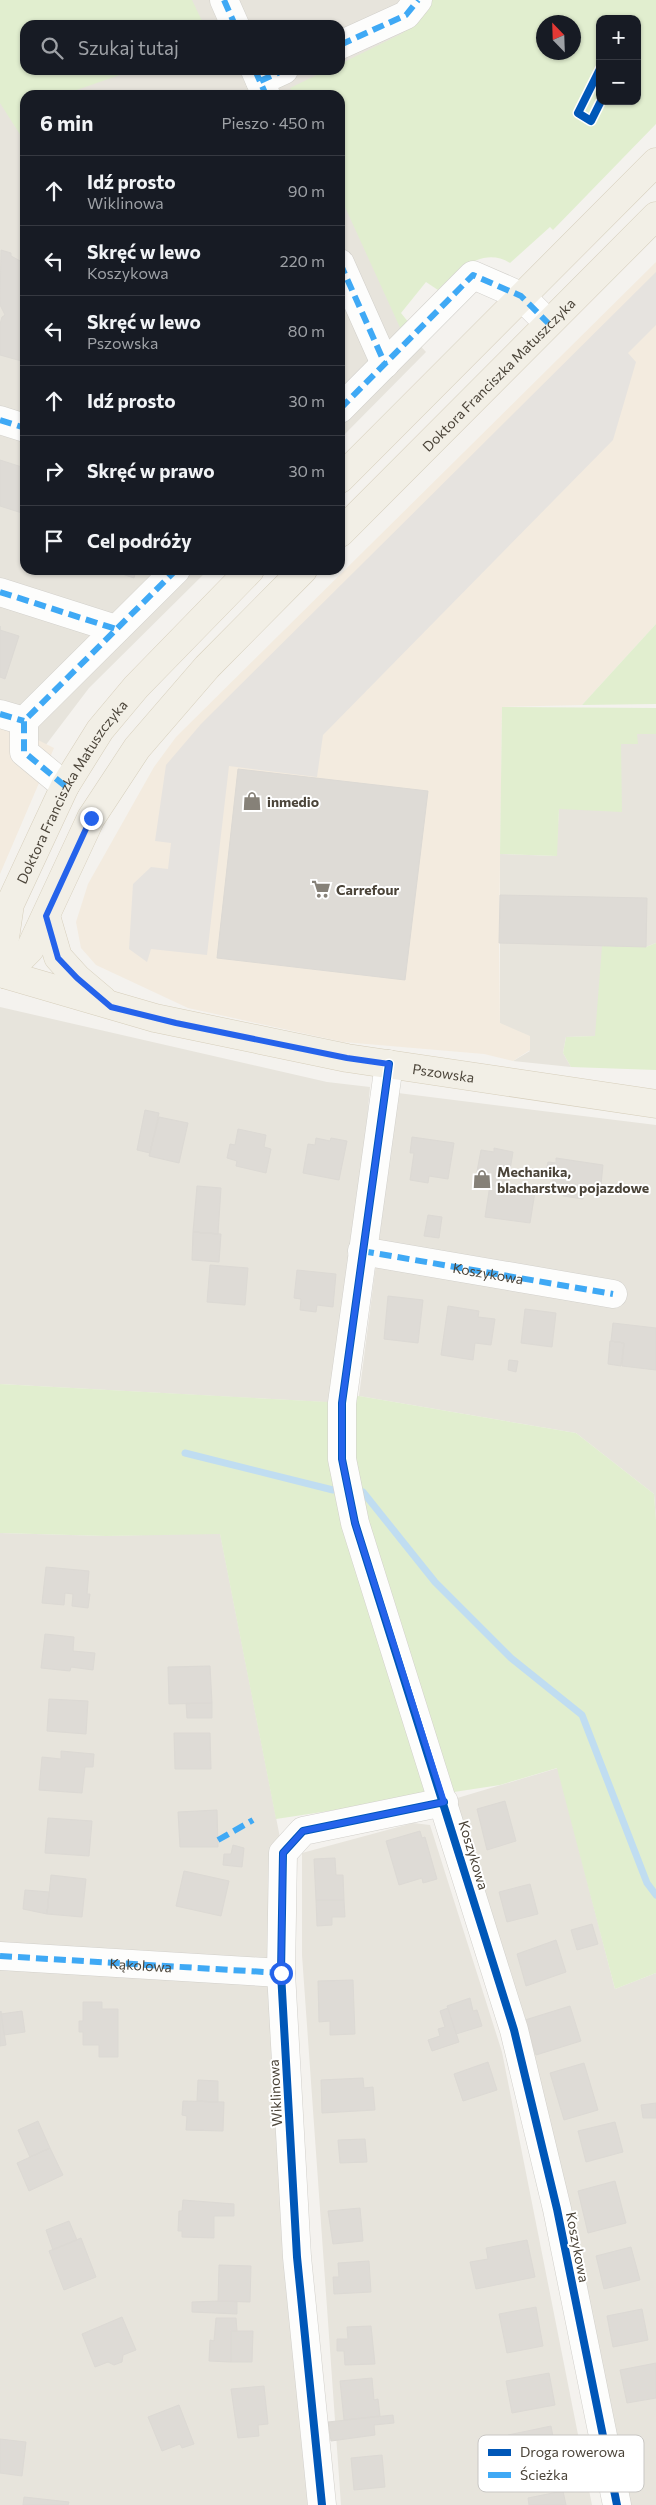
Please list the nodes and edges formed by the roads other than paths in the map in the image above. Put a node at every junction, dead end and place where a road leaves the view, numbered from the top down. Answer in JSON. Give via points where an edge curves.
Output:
{"nodes":[{"id":1,"x":224,"y":0,"type":"edge"},
{"id":2,"x":418,"y":0,"type":"edge"},
{"id":3,"x":233,"y":20,"type":"edge"},
{"id":4,"x":345,"y":43,"type":"edge"},
{"id":5,"x":656,"y":162,"type":"edge"},
{"id":6,"x":656,"y":216,"type":"edge"},
{"id":7,"x":345,"y":273,"type":"edge"},
{"id":8,"x":521,"y":296,"type":"junction"},
{"id":9,"x":548,"y":323,"type":"junction"},
{"id":10,"x":385,"y":364,"type":"junction"},
{"id":11,"x":345,"y":404,"type":"edge"},
{"id":12,"x":0,"y":420,"type":"edge"},
{"id":13,"x":20,"y":426,"type":"edge"},
{"id":14,"x":345,"y":474,"type":"edge"},
{"id":15,"x":345,"y":528,"type":"edge"},
{"id":16,"x":171,"y":575,"type":"edge"},
{"id":17,"x":245,"y":575,"type":"edge"},
{"id":18,"x":298,"y":575,"type":"edge"},
{"id":19,"x":0,"y":592,"type":"edge"},
{"id":20,"x":116,"y":628,"type":"junction"},
{"id":21,"x":12,"y":717,"type":"edge"},
{"id":22,"x":65,"y":786,"type":"junction"},
{"id":23,"x":5,"y":909,"type":"edge"},
{"id":24,"x":46,"y":916,"type":"junction"},
{"id":25,"x":2,"y":974,"type":"edge"},
{"id":26,"x":111,"y":1007,"type":"junction"},
{"id":27,"x":389,"y":1064,"type":"junction"},
{"id":28,"x":656,"y":1104,"type":"edge"},
{"id":29,"x":362,"y":1251,"type":"junction"},
{"id":30,"x":613,"y":1294,"type":"dead end"},
{"id":31,"x":444,"y":1802,"type":"junction"},
{"id":32,"x":0,"y":1956,"type":"edge"},
{"id":33,"x":281,"y":1973,"type":"junction"},
{"id":34,"x":603,"y":2435,"type":"edge"},
{"id":35,"x":614,"y":2492,"type":"edge"},
{"id":36,"x":322,"y":2505,"type":"edge"},
{"id":37,"x":617,"y":2505,"type":"edge"}],
"edges":[{"from":1,"to":3,"type":"street"},
{"from":2,"to":4,"type":"street","via":[[406,15]]},
{"from":5,"to":8,"type":"main road"},
{"from":6,"to":9,"type":"main road","name":"Doktora Franciszka Matuszczyka"},
{"from":7,"to":10,"type":"street"},
{"from":8,"to":9,"type":"street"},
{"from":8,"to":10,"type":"street","via":[[472,275]]},
{"from":8,"to":14,"type":"main road"},
{"from":9,"to":15,"type":"main road","name":"Doktora Franciszka Matuszczyka"},
{"from":10,"to":11,"type":"street"},
{"from":12,"to":13,"type":"street"},
{"from":16,"to":20,"type":"street"},
{"from":17,"to":22,"type":"main road","name":"Doktora Franciszka Matuszczyka","via":[[136,687],[100,730]]},
{"from":18,"to":24,"type":"main road","name":"Doktora Franciszka Matuszczyka","via":[[207,667],[137,748],[91,818]]},
{"from":19,"to":20,"type":"street"},
{"from":20,"to":21,"type":"street"},
{"from":21,"to":22,"type":"street","via":[[24,752]]},
{"from":22,"to":23,"type":"main road","name":"Doktora Franciszka Matuszczyka"},
{"from":23,"to":25,"type":"main road","name":"Doktora Franciszka Matuszczyka"},
{"from":24,"to":25,"type":"main road","name":"Doktora Franciszka Matuszczyka","via":[[30,949]]},
{"from":24,"to":26,"type":"main road","via":[[58,958]]},
{"from":25,"to":26,"type":"main road","name":"Pszowska"},
{"from":26,"to":27,"type":"main road","name":"Pszowska","via":[[176,1023]]},
{"from":27,"to":28,"type":"main road","name":"Pszowska"},
{"from":27,"to":29,"type":"street","name":"Koszykowa"},
{"from":29,"to":30,"type":"street","name":"Koszykowa"},
{"from":29,"to":31,"type":"street","name":"Koszykowa","via":[[342,1403],[342,1459],[355,1523]]},
{"from":31,"to":33,"type":"street","name":"Wiklinowa","via":[[303,1831],[283,1853]]},
{"from":31,"to":34,"type":"street","name":"Koszykowa","via":[[516,2039],[557,2209]]},
{"from":32,"to":33,"type":"street","name":"Kąkolowa"},
{"from":33,"to":36,"type":"street","name":"Wiklinowa","via":[[297,2257]]},
{"from":35,"to":37,"type":"street","name":"Koszykowa"}]}
